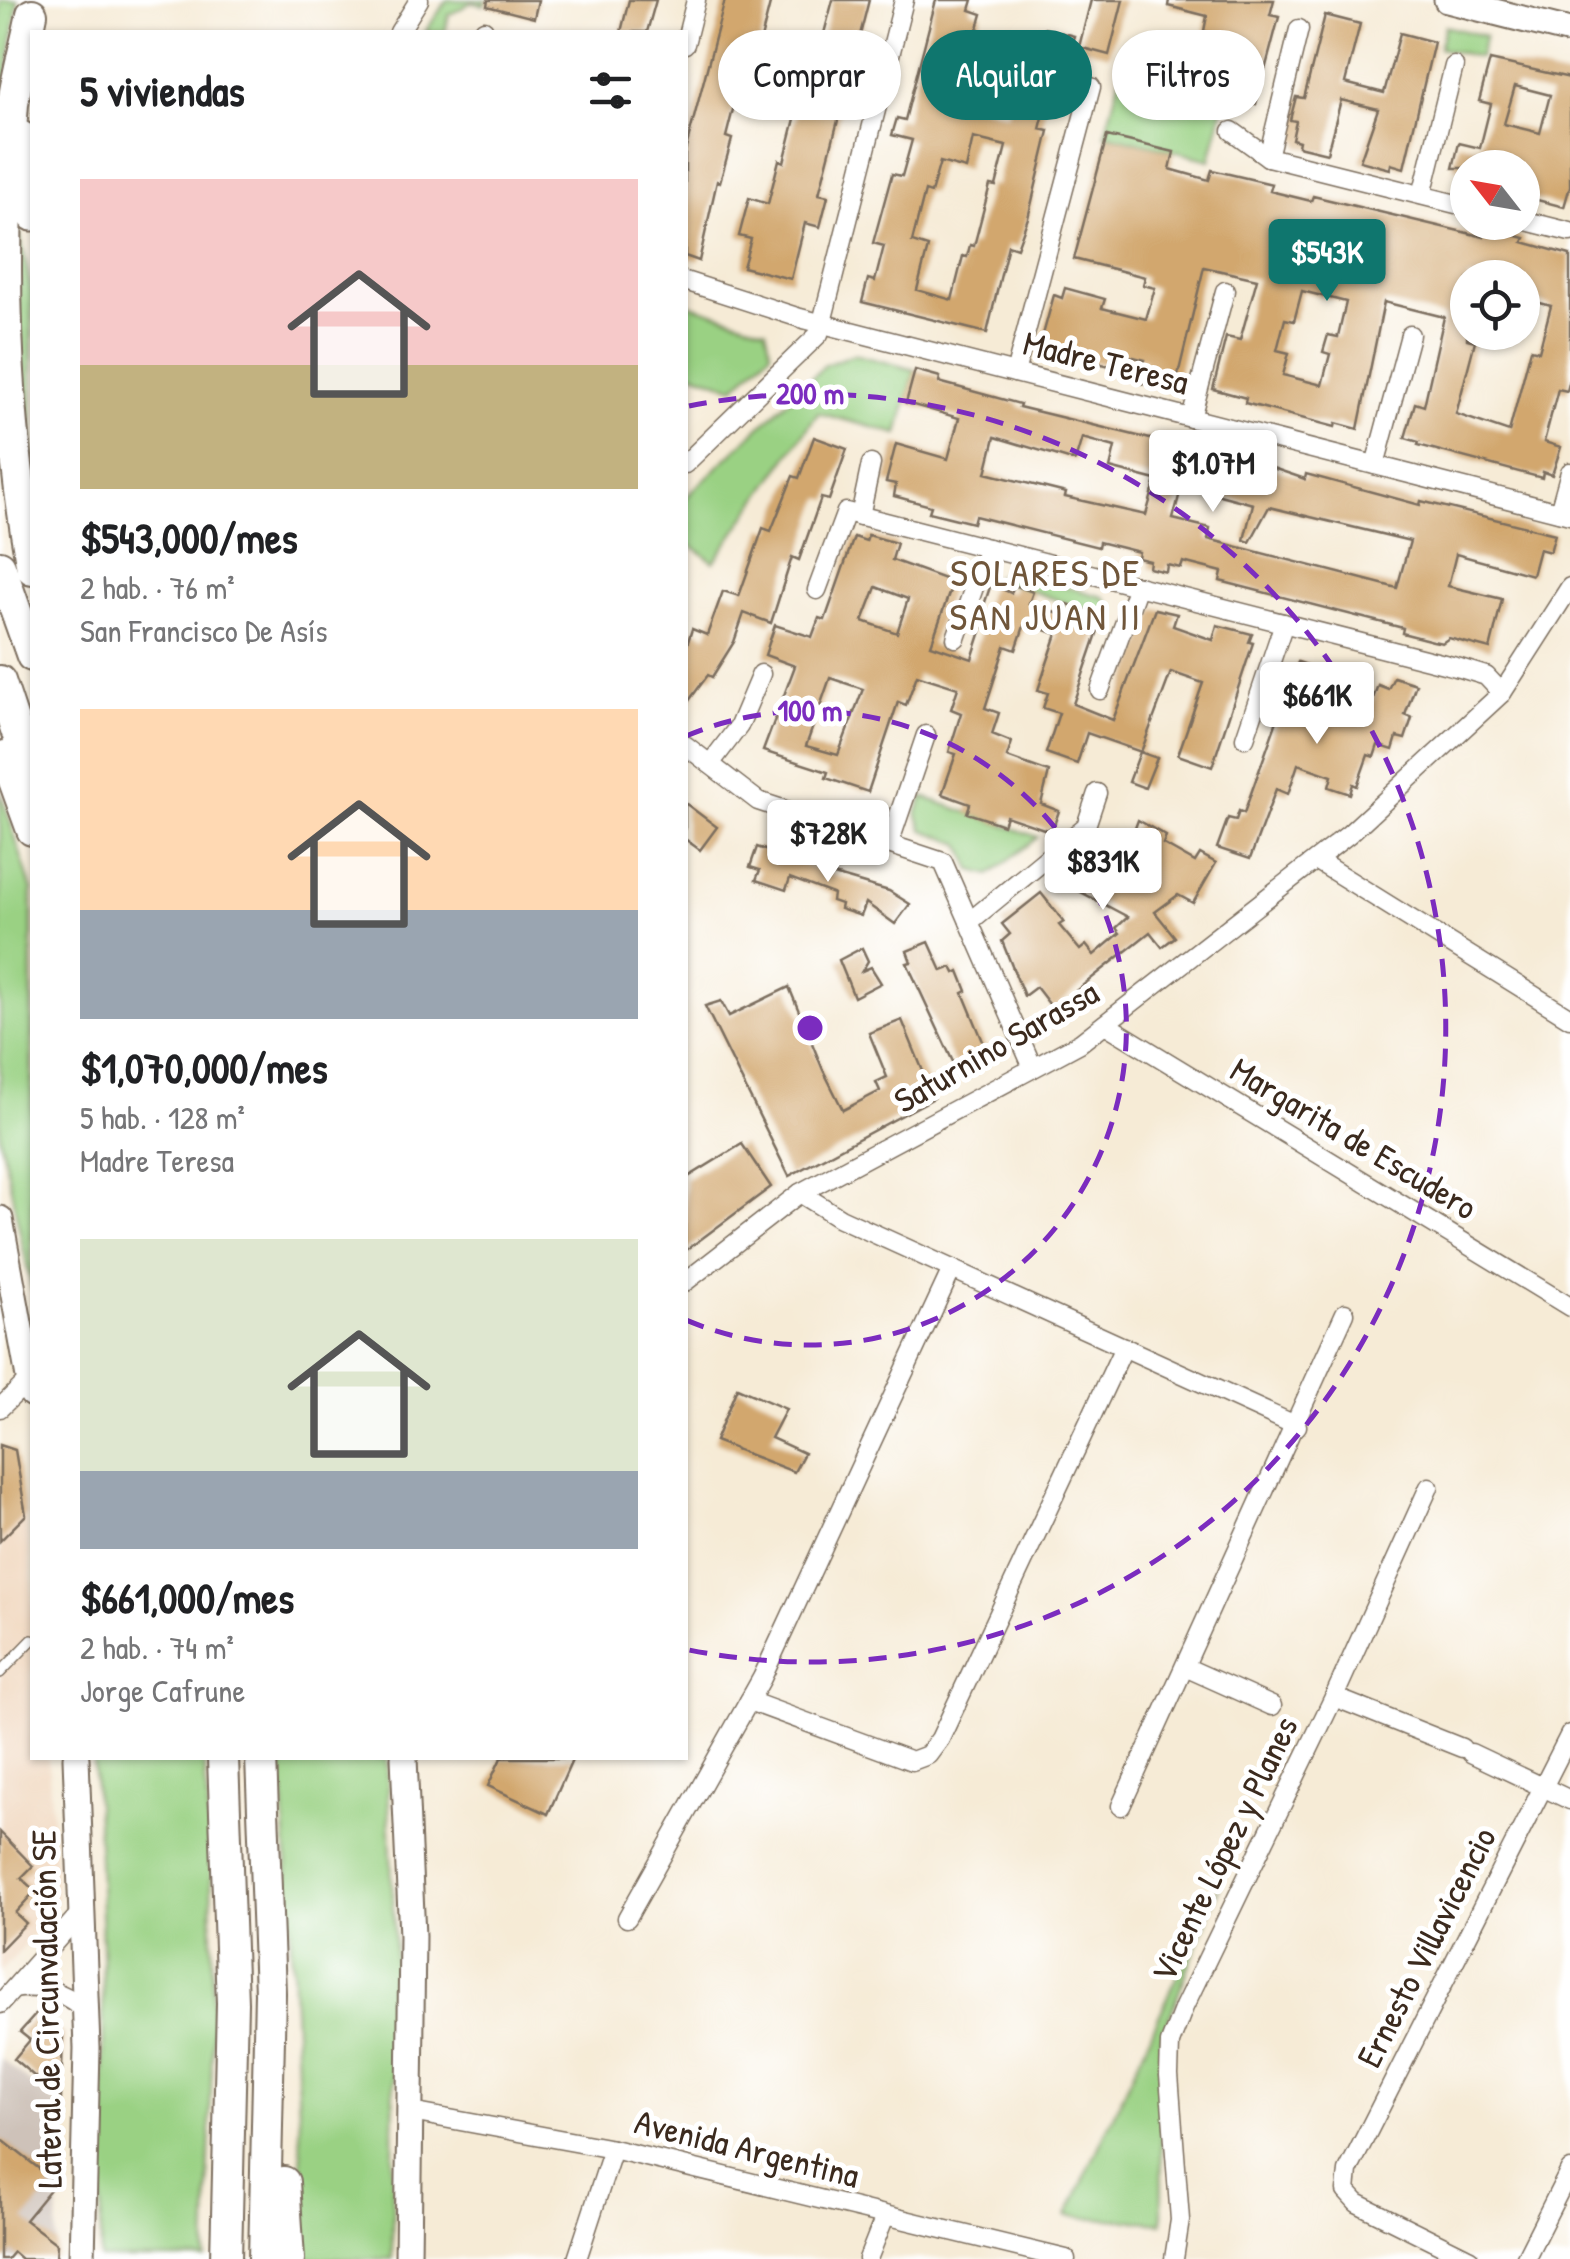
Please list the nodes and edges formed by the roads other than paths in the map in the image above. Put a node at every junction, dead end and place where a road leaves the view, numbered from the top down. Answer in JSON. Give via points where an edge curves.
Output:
{"nodes":[{"id":1,"x":419,"y":0,"type":"edge"},
{"id":2,"x":696,"y":0,"type":"edge"},
{"id":3,"x":904,"y":0,"type":"edge"},
{"id":4,"x":1447,"y":0,"type":"edge"},
{"id":5,"x":34,"y":7,"type":"edge"},
{"id":6,"x":1299,"y":29,"type":"dead end"},
{"id":7,"x":399,"y":30,"type":"edge"},
{"id":8,"x":1570,"y":31,"type":"edge"},
{"id":9,"x":30,"y":32,"type":"edge"},
{"id":10,"x":688,"y":32,"type":"edge"},
{"id":11,"x":1454,"y":66,"type":"dead end"},
{"id":12,"x":1081,"y":120,"type":"edge"},
{"id":13,"x":1232,"y":130,"type":"dead end"},
{"id":14,"x":1268,"y":157,"type":"junction"},
{"id":15,"x":1422,"y":196,"type":"junction"},
{"id":16,"x":30,"y":202,"type":"edge"},
{"id":17,"x":1450,"y":203,"type":"edge"},
{"id":18,"x":1540,"y":224,"type":"edge"},
{"id":19,"x":1570,"y":232,"type":"edge"},
{"id":20,"x":688,"y":282,"type":"edge"},
{"id":21,"x":1225,"y":291,"type":"dead end"},
{"id":22,"x":822,"y":324,"type":"junction"},
{"id":23,"x":1410,"y":335,"type":"dead end"},
{"id":24,"x":1015,"y":373,"type":"junction"},
{"id":25,"x":1191,"y":418,"type":"junction"},
{"id":26,"x":688,"y":461,"type":"edge"},
{"id":27,"x":871,"y":464,"type":"dead end"},
{"id":28,"x":1375,"y":465,"type":"junction"},
{"id":29,"x":1570,"y":472,"type":"edge"},
{"id":30,"x":1564,"y":513,"type":"edge"},
{"id":31,"x":853,"y":514,"type":"junction"},
{"id":32,"x":988,"y":548,"type":"junction"},
{"id":33,"x":30,"y":555,"type":"edge"},
{"id":34,"x":0,"y":566,"type":"edge"},
{"id":35,"x":1138,"y":586,"type":"junction"},
{"id":36,"x":1570,"y":586,"type":"edge"},
{"id":37,"x":817,"y":590,"type":"dead end"},
{"id":38,"x":1284,"y":623,"type":"junction"},
{"id":39,"x":956,"y":638,"type":"dead end"},
{"id":40,"x":30,"y":650,"type":"edge"},
{"id":41,"x":761,"y":674,"type":"dead end"},
{"id":42,"x":0,"y":681,"type":"edge"},
{"id":43,"x":1100,"y":690,"type":"dead end"},
{"id":44,"x":1502,"y":693,"type":"junction"},
{"id":45,"x":926,"y":736,"type":"dead end"},
{"id":46,"x":1245,"y":738,"type":"dead end"},
{"id":47,"x":0,"y":744,"type":"edge"},
{"id":48,"x":688,"y":747,"type":"edge"},
{"id":49,"x":710,"y":764,"type":"junction"},
{"id":50,"x":30,"y":772,"type":"edge"},
{"id":51,"x":1097,"y":792,"type":"dead end"},
{"id":52,"x":30,"y":825,"type":"edge"},
{"id":53,"x":889,"y":844,"type":"junction"},
{"id":54,"x":1316,"y":860,"type":"junction"},
{"id":55,"x":970,"y":922,"type":"junction"},
{"id":56,"x":1570,"y":1018,"type":"edge"},
{"id":57,"x":1105,"y":1024,"type":"junction"},
{"id":58,"x":1034,"y":1068,"type":"junction"},
{"id":59,"x":800,"y":1193,"type":"junction"},
{"id":60,"x":0,"y":1220,"type":"edge"},
{"id":61,"x":952,"y":1269,"type":"junction"},
{"id":62,"x":689,"y":1271,"type":"edge"},
{"id":63,"x":1570,"y":1307,"type":"edge"},
{"id":64,"x":1345,"y":1313,"type":"dead end"},
{"id":65,"x":9,"y":1315,"type":"edge"},
{"id":66,"x":1124,"y":1347,"type":"junction"},
{"id":67,"x":30,"y":1384,"type":"edge"},
{"id":68,"x":30,"y":1388,"type":"edge"},
{"id":69,"x":0,"y":1408,"type":"edge"},
{"id":70,"x":1296,"y":1426,"type":"junction"},
{"id":71,"x":1429,"y":1486,"type":"dead end"},
{"id":72,"x":30,"y":1642,"type":"edge"},
{"id":73,"x":1185,"y":1667,"type":"junction"},
{"id":74,"x":0,"y":1673,"type":"edge"},
{"id":75,"x":1334,"y":1696,"type":"junction"},
{"id":76,"x":749,"y":1700,"type":"junction"},
{"id":77,"x":1272,"y":1706,"type":"dead end"},
{"id":78,"x":1570,"y":1734,"type":"edge"},
{"id":79,"x":76,"y":1760,"type":"edge"},
{"id":80,"x":223,"y":1760,"type":"edge"},
{"id":81,"x":262,"y":1760,"type":"edge"},
{"id":82,"x":404,"y":1760,"type":"edge"},
{"id":83,"x":1544,"y":1786,"type":"junction"},
{"id":84,"x":1570,"y":1800,"type":"edge"},
{"id":85,"x":1121,"y":1806,"type":"dead end"},
{"id":86,"x":84,"y":1908,"type":"junction"},
{"id":87,"x":627,"y":1918,"type":"dead end"},
{"id":88,"x":14,"y":1988,"type":"junction"},
{"id":89,"x":270,"y":1993,"type":"junction"},
{"id":90,"x":0,"y":2004,"type":"edge"},
{"id":91,"x":86,"y":2011,"type":"junction"},
{"id":92,"x":411,"y":2112,"type":"junction"},
{"id":93,"x":613,"y":2149,"type":"junction"},
{"id":94,"x":1570,"y":2170,"type":"edge"},
{"id":95,"x":885,"y":2216,"type":"junction"},
{"id":96,"x":82,"y":2259,"type":"edge"},
{"id":97,"x":223,"y":2259,"type":"edge"},
{"id":98,"x":264,"y":2259,"type":"edge"},
{"id":99,"x":289,"y":2259,"type":"edge"},
{"id":100,"x":408,"y":2259,"type":"edge"},
{"id":101,"x":577,"y":2259,"type":"edge"},
{"id":102,"x":868,"y":2259,"type":"edge"},
{"id":103,"x":1066,"y":2259,"type":"edge"},
{"id":104,"x":1174,"y":2259,"type":"edge"},
{"id":105,"x":1470,"y":2259,"type":"edge"},
{"id":106,"x":1525,"y":2259,"type":"edge"}],
"edges":[{"from":1,"to":7,"type":"street"},
{"from":2,"to":10,"type":"street"},
{"from":3,"to":22,"type":"street"},
{"from":4,"to":8,"type":"street"},
{"from":5,"to":33,"type":"highway","via":[[13,101],[2,230],[10,420]]},
{"from":6,"to":14,"type":"street"},
{"from":9,"to":16,"type":"street","via":[[22,139]]},
{"from":11,"to":15,"type":"street"},
{"from":12,"to":24,"type":"street"},
{"from":13,"to":14,"type":"street"},
{"from":14,"to":15,"type":"street"},
{"from":15,"to":17,"type":"street"},
{"from":18,"to":19,"type":"street"},
{"from":20,"to":22,"type":"street","name":"Madre Teresa"},
{"from":21,"to":25,"type":"street"},
{"from":22,"to":24,"type":"street","name":"Madre Teresa"},
{"from":22,"to":26,"type":"street"},
{"from":23,"to":28,"type":"street"},
{"from":24,"to":25,"type":"street","name":"Madre Teresa"},
{"from":25,"to":28,"type":"street","name":"Madre Teresa"},
{"from":27,"to":31,"type":"street"},
{"from":28,"to":30,"type":"street","name":"Madre Teresa"},
{"from":29,"to":30,"type":"street"},
{"from":31,"to":32,"type":"street"},
{"from":31,"to":37,"type":"street"},
{"from":32,"to":35,"type":"street"},
{"from":32,"to":39,"type":"street"},
{"from":34,"to":40,"type":"highway"},
{"from":35,"to":38,"type":"street"},
{"from":35,"to":43,"type":"street"},
{"from":36,"to":44,"type":"street","name":"Saturnino Sarassa"},
{"from":38,"to":44,"type":"street","via":[[1486,676]]},
{"from":38,"to":46,"type":"street"},
{"from":41,"to":49,"type":"street","via":[[740,726]]},
{"from":42,"to":50,"type":"highway"},
{"from":44,"to":54,"type":"street","name":"Saturnino Sarassa"},
{"from":45,"to":53,"type":"street"},
{"from":47,"to":52,"type":"highway"},
{"from":48,"to":49,"type":"street"},
{"from":49,"to":53,"type":"street","via":[[758,801]]},
{"from":51,"to":55,"type":"street","via":[[1086,826]]},
{"from":53,"to":55,"type":"street","via":[[943,862]]},
{"from":54,"to":56,"type":"street"},
{"from":54,"to":57,"type":"street","name":"Saturnino Sarassa"},
{"from":55,"to":58,"type":"street"},
{"from":57,"to":58,"type":"street","name":"Saturnino Sarassa"},
{"from":57,"to":63,"type":"street","name":"Margarita de Escudero"},
{"from":58,"to":59,"type":"street","name":"Saturnino Sarassa"},
{"from":59,"to":61,"type":"street"},
{"from":59,"to":62,"type":"street","name":"Saturnino Sarassa"},
{"from":60,"to":65,"type":"street"},
{"from":61,"to":66,"type":"street"},
{"from":61,"to":76,"type":"street"},
{"from":64,"to":70,"type":"street"},
{"from":65,"to":67,"type":"street"},
{"from":66,"to":70,"type":"street"},
{"from":66,"to":76,"type":"street","via":[[928,1755],[912,1761]]},
{"from":68,"to":69,"type":"street"},
{"from":70,"to":73,"type":"street"},
{"from":71,"to":75,"type":"street","name":"Vicente López y Planes"},
{"from":72,"to":74,"type":"lane"},
{"from":73,"to":77,"type":"street"},
{"from":73,"to":85,"type":"street"},
{"from":75,"to":83,"type":"street"},
{"from":75,"to":104,"type":"street","name":"Vicente López y Planes","via":[[1170,2043],[1180,2220]]},
{"from":76,"to":87,"type":"street"},
{"from":78,"to":83,"type":"street","name":"Ernesto Villavicencio"},
{"from":79,"to":86,"type":"street","name":"Lateral de Circunvalación SE"},
{"from":80,"to":97,"type":"highway","via":[[232,1984]]},
{"from":81,"to":89,"type":"highway"},
{"from":82,"to":92,"type":"street"},
{"from":83,"to":84,"type":"street"},
{"from":83,"to":105,"type":"street","name":"Ernesto Villavicencio","via":[[1348,2171],[1346,2191],[1356,2203]]},
{"from":86,"to":88,"type":"street"},
{"from":86,"to":91,"type":"street","name":"Lateral de Circunvalación SE"},
{"from":88,"to":90,"type":"street"},
{"from":88,"to":91,"type":"street","via":[[48,1989]]},
{"from":89,"to":98,"type":"highway"},
{"from":89,"to":99,"type":"highway"},
{"from":91,"to":96,"type":"street","name":"Lateral de Circunvalación SE"},
{"from":92,"to":93,"type":"street","name":"Avenida Argentina"},
{"from":92,"to":100,"type":"street"},
{"from":93,"to":95,"type":"street","name":"Avenida Argentina"},
{"from":93,"to":101,"type":"street"},
{"from":94,"to":106,"type":"street"},
{"from":95,"to":102,"type":"street"},
{"from":95,"to":103,"type":"street","name":"Avenida Argentina"}]}
